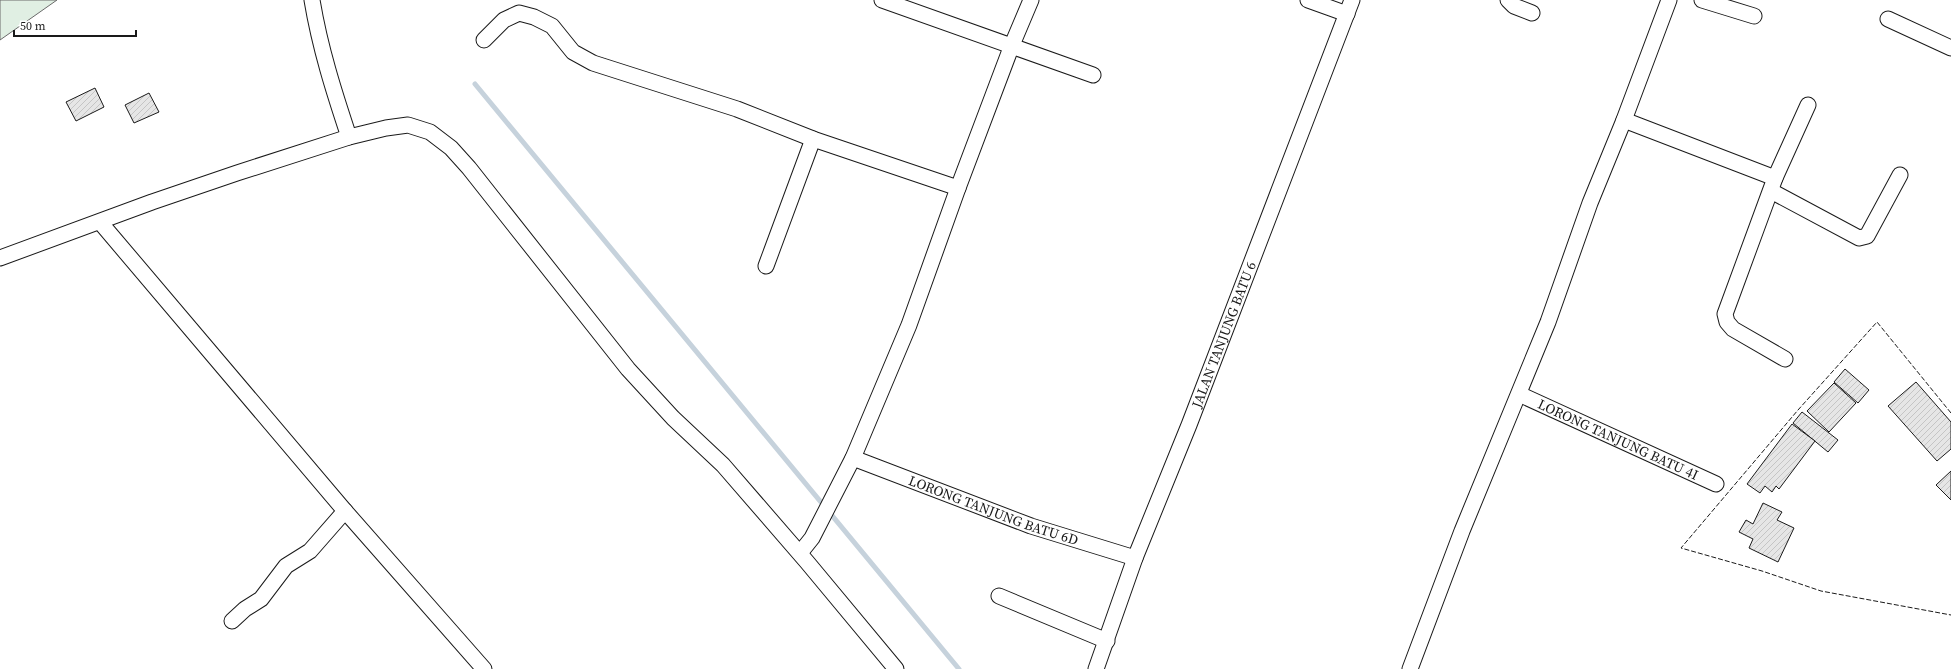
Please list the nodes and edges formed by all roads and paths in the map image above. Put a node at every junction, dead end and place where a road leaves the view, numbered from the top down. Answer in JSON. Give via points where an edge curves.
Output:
{"nodes":[{"id":1,"x":312,"y":0,"type":"edge"},
{"id":2,"x":882,"y":0,"type":"edge"},
{"id":3,"x":1031,"y":0,"type":"edge"},
{"id":4,"x":1308,"y":0,"type":"edge"},
{"id":5,"x":1352,"y":0,"type":"edge"},
{"id":6,"x":1508,"y":0,"type":"edge"},
{"id":7,"x":1669,"y":0,"type":"edge"},
{"id":8,"x":1702,"y":0,"type":"edge"},
{"id":9,"x":1532,"y":13,"type":"dead end"},
{"id":10,"x":1347,"y":14,"type":"junction"},
{"id":11,"x":1754,"y":16,"type":"dead end"},
{"id":12,"x":1888,"y":19,"type":"dead end"},
{"id":13,"x":484,"y":40,"type":"dead end"},
{"id":14,"x":1012,"y":45,"type":"junction"},
{"id":15,"x":1951,"y":48,"type":"edge"},
{"id":16,"x":1093,"y":75,"type":"dead end"},
{"id":17,"x":1808,"y":105,"type":"dead end"},
{"id":18,"x":1624,"y":120,"type":"junction"},
{"id":19,"x":349,"y":137,"type":"junction"},
{"id":20,"x":813,"y":139,"type":"junction"},
{"id":21,"x":1900,"y":175,"type":"dead end"},
{"id":22,"x":1773,"y":185,"type":"junction"},
{"id":23,"x":958,"y":188,"type":"junction"},
{"id":24,"x":100,"y":222,"type":"junction"},
{"id":25,"x":0,"y":258,"type":"edge"},
{"id":26,"x":766,"y":266,"type":"dead end"},
{"id":27,"x":1785,"y":359,"type":"dead end"},
{"id":28,"x":1519,"y":394,"type":"junction"},
{"id":29,"x":853,"y":458,"type":"junction"},
{"id":30,"x":1716,"y":484,"type":"dead end"},
{"id":31,"x":338,"y":517,"type":"junction"},
{"id":32,"x":800,"y":553,"type":"junction"},
{"id":33,"x":1136,"y":558,"type":"junction"},
{"id":34,"x":999,"y":596,"type":"dead end"},
{"id":35,"x":232,"y":621,"type":"dead end"},
{"id":36,"x":1107,"y":641,"type":"junction"},
{"id":37,"x":484,"y":669,"type":"edge"},
{"id":38,"x":896,"y":669,"type":"edge"},
{"id":39,"x":1096,"y":669,"type":"edge"},
{"id":40,"x":1410,"y":669,"type":"edge"}],
"edges":[{"from":1,"to":19,"type":"street","via":[[327,72]]},
{"from":2,"to":14,"type":"street"},
{"from":3,"to":14,"type":"street"},
{"from":4,"to":10,"type":"street"},
{"from":5,"to":10,"type":"street","name":"JALAN TANJUNG BATU 6"},
{"from":6,"to":9,"type":"street","via":[[1514,6]]},
{"from":7,"to":18,"type":"street"},
{"from":8,"to":11,"type":"street"},
{"from":10,"to":33,"type":"street","name":"JALAN TANJUNG BATU 6"},
{"from":12,"to":15,"type":"street"},
{"from":13,"to":20,"type":"street","via":[[504,20],[519,13],[534,17],[552,26],[573,52],[592,63],[737,109]]},
{"from":14,"to":16,"type":"street"},
{"from":14,"to":23,"type":"street"},
{"from":17,"to":22,"type":"street"},
{"from":18,"to":22,"type":"street"},
{"from":18,"to":28,"type":"street","via":[[1590,203],[1548,322]]},
{"from":19,"to":24,"type":"street","via":[[152,202]]},
{"from":19,"to":32,"type":"street","via":[[408,125],[430,132],[451,148],[483,184],[628,369],[673,418],[723,465]]},
{"from":20,"to":23,"type":"street"},
{"from":20,"to":26,"type":"street"},
{"from":21,"to":22,"type":"street","via":[[1867,236],[1863,238],[1859,238]]},
{"from":22,"to":27,"type":"street","via":[[1725,314],[1733,329]]},
{"from":23,"to":29,"type":"street","via":[[909,325]]},
{"from":24,"to":25,"type":"street"},
{"from":24,"to":31,"type":"street"},
{"from":28,"to":30,"type":"street","name":"LORONG TANJUNG BATU 4I"},
{"from":28,"to":40,"type":"street","via":[[1462,531]]},
{"from":29,"to":32,"type":"street","via":[[812,538]]},
{"from":29,"to":33,"type":"street","name":"LORONG TANJUNG BATU 6D","via":[[1031,526]]},
{"from":31,"to":35,"type":"street","via":[[310,551],[286,566],[261,599]]},
{"from":31,"to":37,"type":"street"},
{"from":32,"to":38,"type":"street"},
{"from":33,"to":36,"type":"street","name":"JALAN TANJUNG BATU 6"},
{"from":34,"to":36,"type":"street"},
{"from":36,"to":39,"type":"street","name":"JALAN TANJUNG BATU 6"}]}
